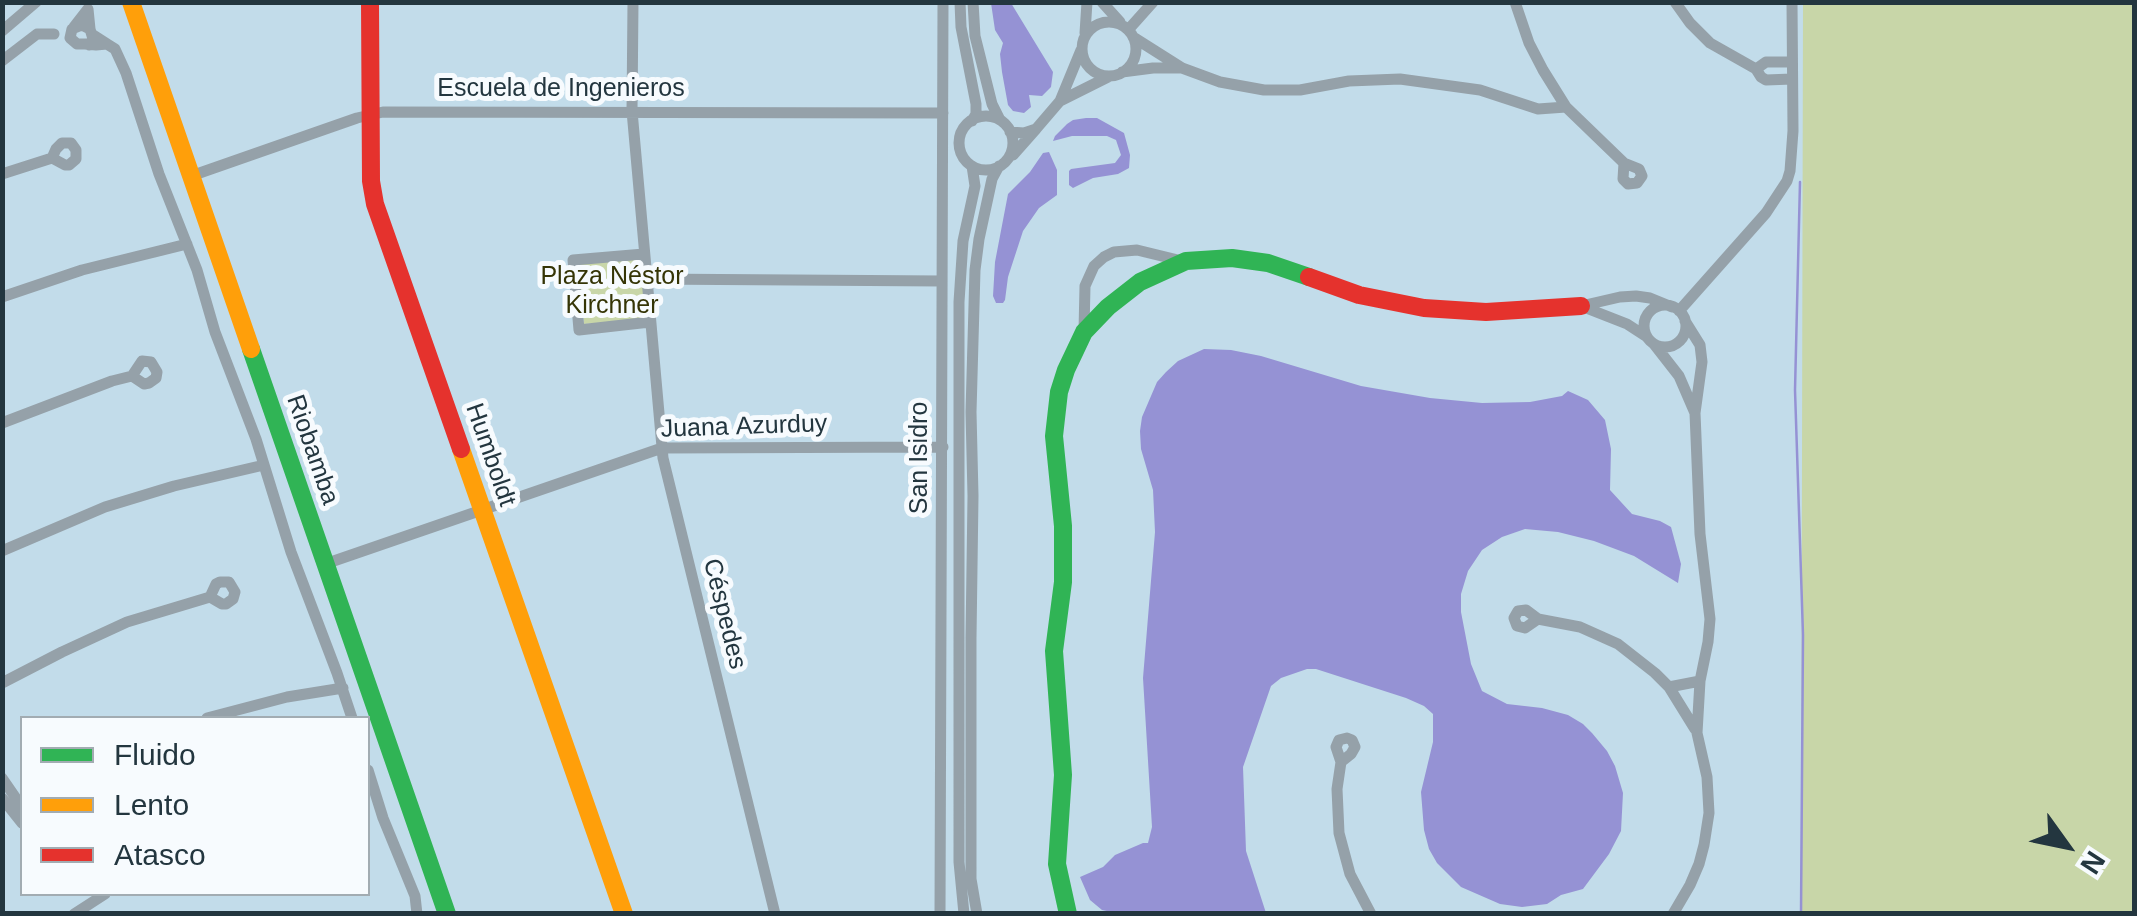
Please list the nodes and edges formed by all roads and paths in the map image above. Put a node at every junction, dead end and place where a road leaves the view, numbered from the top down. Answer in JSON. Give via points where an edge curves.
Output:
{"nodes":[{"id":1,"x":36,"y":2,"type":"edge"},
{"id":2,"x":131,"y":2,"type":"edge"},
{"id":3,"x":370,"y":2,"type":"edge"},
{"id":4,"x":633,"y":2,"type":"edge"},
{"id":5,"x":942,"y":2,"type":"edge"},
{"id":6,"x":960,"y":2,"type":"edge"},
{"id":7,"x":973,"y":2,"type":"edge"},
{"id":8,"x":1087,"y":2,"type":"edge"},
{"id":9,"x":1102,"y":2,"type":"edge"},
{"id":10,"x":1152,"y":2,"type":"edge"},
{"id":11,"x":1516,"y":2,"type":"edge"},
{"id":12,"x":1675,"y":2,"type":"edge"},
{"id":13,"x":1792,"y":2,"type":"edge"},
{"id":14,"x":88,"y":6,"type":"edge"},
{"id":15,"x":2,"y":30,"type":"edge"},
{"id":16,"x":1128,"y":31,"type":"junction"},
{"id":17,"x":73,"y":32,"type":"junction"},
{"id":18,"x":91,"y":36,"type":"junction"},
{"id":19,"x":1083,"y":41,"type":"junction"},
{"id":20,"x":2,"y":61,"type":"edge"},
{"id":21,"x":1792,"y":62,"type":"junction"},
{"id":22,"x":1773,"y":63,"type":"junction"},
{"id":23,"x":1182,"y":68,"type":"junction"},
{"id":24,"x":1756,"y":69,"type":"junction"},
{"id":25,"x":1118,"y":73,"type":"junction"},
{"id":26,"x":1774,"y":79,"type":"junction"},
{"id":27,"x":1792,"y":79,"type":"junction"},
{"id":28,"x":1060,"y":101,"type":"junction"},
{"id":29,"x":1566,"y":106,"type":"junction"},
{"id":30,"x":632,"y":111,"type":"junction"},
{"id":31,"x":943,"y":113,"type":"junction"},
{"id":32,"x":370,"y":114,"type":"junction"},
{"id":33,"x":1000,"y":120,"type":"junction"},
{"id":34,"x":972,"y":121,"type":"junction"},
{"id":35,"x":1036,"y":129,"type":"junction"},
{"id":36,"x":1010,"y":132,"type":"junction"},
{"id":37,"x":52,"y":158,"type":"dead end"},
{"id":38,"x":1624,"y":163,"type":"dead end"},
{"id":39,"x":1003,"y":164,"type":"junction"},
{"id":40,"x":972,"y":166,"type":"junction"},
{"id":41,"x":2,"y":174,"type":"edge"},
{"id":42,"x":190,"y":176,"type":"junction"},
{"id":43,"x":188,"y":244,"type":"junction"},
{"id":44,"x":644,"y":254,"type":"junction"},
{"id":45,"x":1186,"y":262,"type":"junction"},
{"id":46,"x":646,"y":279,"type":"junction"},
{"id":47,"x":942,"y":281,"type":"junction"},
{"id":48,"x":2,"y":297,"type":"edge"},
{"id":49,"x":1581,"y":306,"type":"junction"},
{"id":50,"x":1679,"y":313,"type":"junction"},
{"id":51,"x":650,"y":322,"type":"junction"},
{"id":52,"x":1084,"y":332,"type":"junction"},
{"id":53,"x":1651,"y":340,"type":"junction"},
{"id":54,"x":132,"y":376,"type":"dead end"},
{"id":55,"x":1695,"y":413,"type":"junction"},
{"id":56,"x":2,"y":422,"type":"edge"},
{"id":57,"x":966,"y":437,"type":"junction"},
{"id":58,"x":943,"y":447,"type":"junction"},
{"id":59,"x":662,"y":448,"type":"junction"},
{"id":60,"x":264,"y":466,"type":"junction"},
{"id":61,"x":483,"y":510,"type":"junction"},
{"id":62,"x":2,"y":550,"type":"edge"},
{"id":63,"x":325,"y":564,"type":"junction"},
{"id":64,"x":210,"y":597,"type":"dead end"},
{"id":65,"x":1538,"y":620,"type":"dead end"},
{"id":66,"x":1700,"y":681,"type":"junction"},
{"id":67,"x":2,"y":683,"type":"edge"},
{"id":68,"x":1669,"y":687,"type":"junction"},
{"id":69,"x":342,"y":688,"type":"junction"},
{"id":70,"x":215,"y":716,"type":"edge"},
{"id":71,"x":351,"y":716,"type":"edge"},
{"id":72,"x":1697,"y":733,"type":"junction"},
{"id":73,"x":1341,"y":762,"type":"dead end"},
{"id":74,"x":370,"y":776,"type":"edge"},
{"id":75,"x":2,"y":778,"type":"edge"},
{"id":76,"x":2,"y":798,"type":"edge"},
{"id":77,"x":20,"y":812,"type":"edge"},
{"id":78,"x":2,"y":821,"type":"edge"},
{"id":79,"x":966,"y":879,"type":"junction"},
{"id":80,"x":417,"y":914,"type":"edge"},
{"id":81,"x":446,"y":914,"type":"edge"},
{"id":82,"x":624,"y":914,"type":"edge"},
{"id":83,"x":774,"y":914,"type":"edge"},
{"id":84,"x":940,"y":914,"type":"edge"},
{"id":85,"x":964,"y":914,"type":"edge"},
{"id":86,"x":977,"y":914,"type":"edge"},
{"id":87,"x":1068,"y":914,"type":"edge"},
{"id":88,"x":1371,"y":914,"type":"edge"},
{"id":89,"x":1673,"y":914,"type":"edge"}],
"edges":[{"from":1,"to":15,"type":"street"},
{"from":2,"to":42,"type":"street","name":"Riobamba"},
{"from":3,"to":32,"type":"street","name":"Humboldt"},
{"from":4,"to":30,"type":"street","name":"Céspedes"},
{"from":5,"to":31,"type":"street","name":"San Isidro"},
{"from":6,"to":34,"type":"street","via":[[976,104]]},
{"from":7,"to":33,"type":"street","via":[[978,50]]},
{"from":8,"to":19,"type":"street"},
{"from":9,"to":16,"type":"street"},
{"from":10,"to":16,"type":"street"},
{"from":11,"to":29,"type":"street","via":[[1536,56]]},
{"from":12,"to":24,"type":"street","via":[[1710,44]]},
{"from":13,"to":21,"type":"street"},
{"from":14,"to":17,"type":"street"},
{"from":14,"to":18,"type":"street"},
{"from":16,"to":19,"type":"street","via":[[1099,24]]},
{"from":16,"to":23,"type":"street"},
{"from":16,"to":25,"type":"street","via":[[1134,56]]},
{"from":17,"to":18,"type":"street"},
{"from":17,"to":20,"type":"street","via":[[37,34]]},
{"from":18,"to":43,"type":"street","via":[[120,58]]},
{"from":19,"to":25,"type":"street","via":[[1090,68]]},
{"from":19,"to":28,"type":"street"},
{"from":21,"to":22,"type":"street"},
{"from":21,"to":27,"type":"street"},
{"from":22,"to":24,"type":"street"},
{"from":22,"to":26,"type":"street"},
{"from":23,"to":25,"type":"street"},
{"from":23,"to":29,"type":"street","via":[[1264,90],[1400,79],[1480,90],[1538,109]]},
{"from":24,"to":26,"type":"street","via":[[1760,77]]},
{"from":25,"to":28,"type":"street"},
{"from":26,"to":27,"type":"street"},
{"from":27,"to":50,"type":"street","via":[[1790,171],[1783,190]]},
{"from":28,"to":35,"type":"street"},
{"from":29,"to":38,"type":"street"},
{"from":30,"to":31,"type":"street","name":"Escuela de Ingenieros"},
{"from":30,"to":32,"type":"street","name":"Escuela de Ingenieros"},
{"from":30,"to":44,"type":"street","name":"Céspedes"},
{"from":31,"to":47,"type":"street","name":"San Isidro"},
{"from":32,"to":42,"type":"street","name":"Escuela de Ingenieros"},
{"from":32,"to":61,"type":"street","name":"Humboldt","via":[[375,204]]},
{"from":33,"to":34,"type":"street"},
{"from":33,"to":36,"type":"street"},
{"from":34,"to":40,"type":"street","via":[[960,141]]},
{"from":35,"to":36,"type":"street"},
{"from":35,"to":39,"type":"street"},
{"from":36,"to":39,"type":"street","via":[[1013,147]]},
{"from":37,"to":41,"type":"street"},
{"from":39,"to":40,"type":"street"},
{"from":39,"to":57,"type":"street","via":[[979,238]]},
{"from":40,"to":57,"type":"street","via":[[960,287]]},
{"from":42,"to":63,"type":"street","name":"Riobamba"},
{"from":43,"to":48,"type":"street"},
{"from":43,"to":60,"type":"street"},
{"from":44,"to":46,"type":"street","name":"Céspedes"},
{"from":44,"to":51,"type":"street","via":[[573,260],[579,330]]},
{"from":45,"to":49,"type":"street","via":[[1250,260],[1424,308]]},
{"from":45,"to":52,"type":"street","via":[[1140,282]]},
{"from":45,"to":52,"type":"street","via":[[1137,250],[1104,257],[1085,286]]},
{"from":46,"to":47,"type":"street"},
{"from":46,"to":51,"type":"street","name":"Céspedes"},
{"from":47,"to":58,"type":"street","name":"San Isidro"},
{"from":49,"to":50,"type":"street","via":[[1636,296]]},
{"from":49,"to":53,"type":"street"},
{"from":50,"to":53,"type":"street","via":[[1660,306],[1650,312],[1645,322]]},
{"from":50,"to":53,"type":"street","via":[[1685,332],[1676,344],[1665,348]]},
{"from":50,"to":55,"type":"street","via":[[1700,344]]},
{"from":51,"to":59,"type":"street","name":"Céspedes"},
{"from":52,"to":87,"type":"street","via":[[1059,392],[1054,436],[1063,526],[1054,650],[1063,775],[1057,864]]},
{"from":53,"to":55,"type":"street","via":[[1679,376]]},
{"from":54,"to":56,"type":"street"},
{"from":55,"to":66,"type":"street","via":[[1710,618]]},
{"from":57,"to":79,"type":"street","via":[[973,496],[965,660]]},
{"from":58,"to":59,"type":"street","name":"Juana Azurduy"},
{"from":58,"to":84,"type":"street","name":"San Isidro"},
{"from":59,"to":61,"type":"street","name":"Juana Azurduy"},
{"from":59,"to":83,"type":"street","name":"Céspedes"},
{"from":60,"to":62,"type":"street","via":[[105,506]]},
{"from":60,"to":69,"type":"street"},
{"from":61,"to":63,"type":"street","name":"Juana Azurduy"},
{"from":61,"to":82,"type":"street","name":"Humboldt"},
{"from":63,"to":81,"type":"street","name":"Riobamba"},
{"from":64,"to":67,"type":"street","via":[[127,622]]},
{"from":65,"to":68,"type":"street","via":[[1580,627],[1618,644]]},
{"from":66,"to":68,"type":"street"},
{"from":66,"to":72,"type":"street"},
{"from":68,"to":72,"type":"street"},
{"from":69,"to":70,"type":"street"},
{"from":69,"to":71,"type":"street"},
{"from":72,"to":89,"type":"street","via":[[1708,829]]},
{"from":73,"to":88,"type":"street","via":[[1338,833]]},
{"from":74,"to":80,"type":"street"},
{"from":75,"to":77,"type":"street"},
{"from":76,"to":77,"type":"street"},
{"from":77,"to":78,"type":"street"},
{"from":79,"to":85,"type":"street"},
{"from":79,"to":86,"type":"street"}]}
